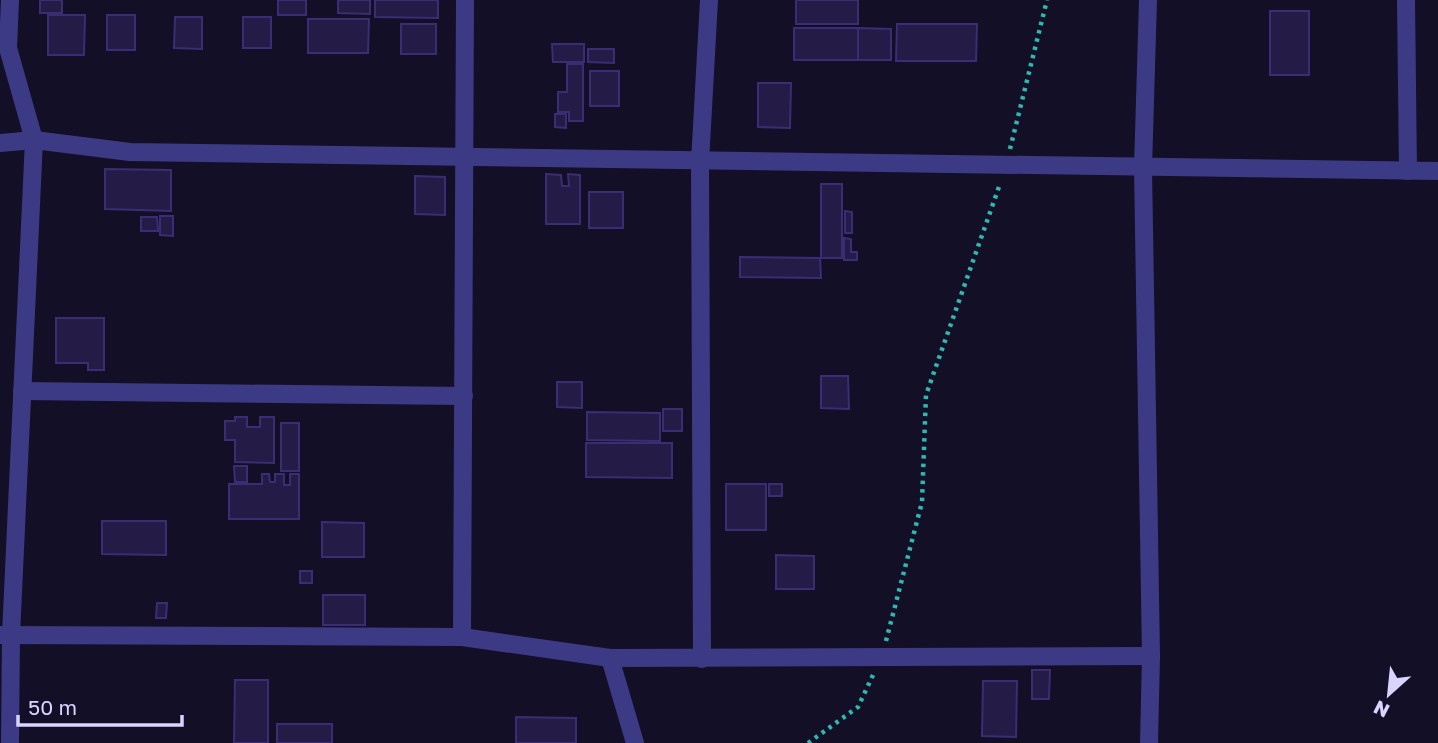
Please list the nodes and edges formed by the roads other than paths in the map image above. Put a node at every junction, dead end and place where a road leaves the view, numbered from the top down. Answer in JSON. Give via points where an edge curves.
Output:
{"nodes":[{"id":1,"x":10,"y":0,"type":"edge"},
{"id":2,"x":465,"y":0,"type":"edge"},
{"id":3,"x":709,"y":0,"type":"edge"},
{"id":4,"x":1148,"y":0,"type":"edge"},
{"id":5,"x":1406,"y":0,"type":"edge"},
{"id":6,"x":34,"y":140,"type":"junction"},
{"id":7,"x":0,"y":143,"type":"edge"},
{"id":8,"x":466,"y":158,"type":"junction"},
{"id":9,"x":700,"y":162,"type":"junction"},
{"id":10,"x":1143,"y":168,"type":"junction"},
{"id":11,"x":1408,"y":171,"type":"junction"},
{"id":12,"x":1438,"y":171,"type":"edge"},
{"id":13,"x":22,"y":391,"type":"junction"},
{"id":14,"x":464,"y":396,"type":"junction"},
{"id":15,"x":5,"y":635,"type":"edge"},
{"id":16,"x":462,"y":636,"type":"junction"},
{"id":17,"x":1151,"y":656,"type":"junction"},
{"id":18,"x":610,"y":658,"type":"junction"},
{"id":19,"x":702,"y":659,"type":"junction"},
{"id":20,"x":10,"y":743,"type":"edge"},
{"id":21,"x":635,"y":743,"type":"edge"},
{"id":22,"x":1149,"y":743,"type":"edge"}],
"edges":[{"from":1,"to":6,"type":"street","via":[[8,48]]},
{"from":2,"to":8,"type":"street"},
{"from":3,"to":9,"type":"street"},
{"from":4,"to":10,"type":"street"},
{"from":5,"to":11,"type":"street"},
{"from":6,"to":7,"type":"street"},
{"from":6,"to":8,"type":"street","via":[[130,152]]},
{"from":6,"to":13,"type":"street"},
{"from":8,"to":9,"type":"street"},
{"from":8,"to":14,"type":"street"},
{"from":9,"to":10,"type":"street"},
{"from":9,"to":19,"type":"street"},
{"from":10,"to":11,"type":"street"},
{"from":10,"to":17,"type":"street"},
{"from":11,"to":12,"type":"street"},
{"from":13,"to":14,"type":"street"},
{"from":13,"to":15,"type":"street"},
{"from":14,"to":16,"type":"street"},
{"from":15,"to":16,"type":"street"},
{"from":15,"to":20,"type":"street"},
{"from":16,"to":18,"type":"street"},
{"from":17,"to":19,"type":"street"},
{"from":17,"to":22,"type":"street"},
{"from":18,"to":19,"type":"street"},
{"from":18,"to":21,"type":"street"}]}
